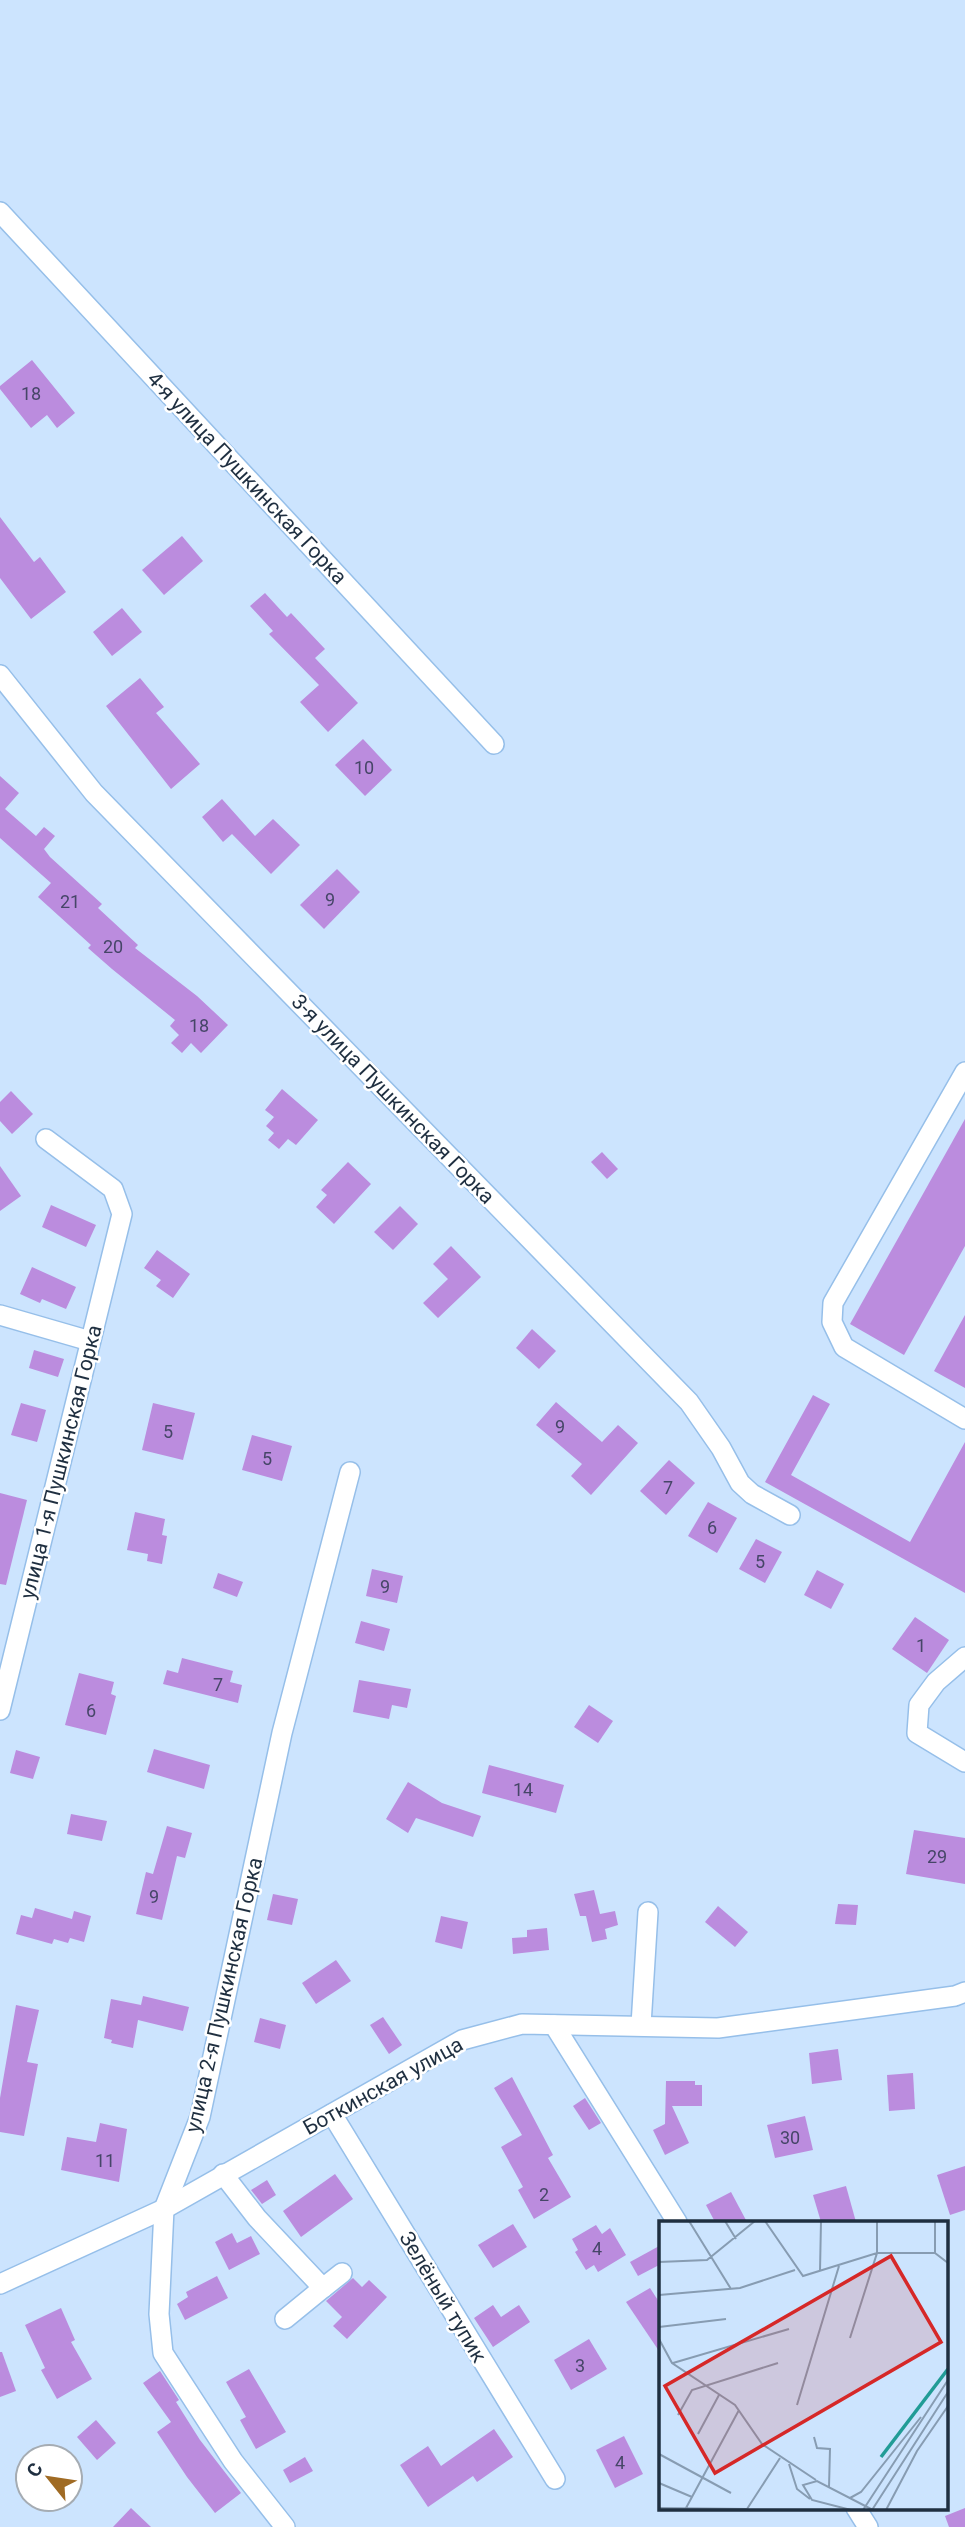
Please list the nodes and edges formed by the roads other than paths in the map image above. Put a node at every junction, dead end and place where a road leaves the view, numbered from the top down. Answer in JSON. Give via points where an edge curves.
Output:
{"nodes":[{"id":1,"x":0,"y":212,"type":"edge"},
{"id":2,"x":0,"y":675,"type":"edge"},
{"id":3,"x":494,"y":744,"type":"dead end"},
{"id":4,"x":965,"y":1072,"type":"edge"},
{"id":5,"x":46,"y":1139,"type":"dead end"},
{"id":6,"x":0,"y":1315,"type":"edge"},
{"id":7,"x":90,"y":1341,"type":"junction"},
{"id":8,"x":965,"y":1419,"type":"edge"},
{"id":9,"x":350,"y":1472,"type":"dead end"},
{"id":10,"x":790,"y":1515,"type":"dead end"},
{"id":11,"x":965,"y":1657,"type":"edge"},
{"id":12,"x":0,"y":1710,"type":"edge"},
{"id":13,"x":965,"y":1762,"type":"edge"},
{"id":14,"x":648,"y":1912,"type":"dead end"},
{"id":15,"x":965,"y":1992,"type":"edge"},
{"id":16,"x":554,"y":2025,"type":"junction"},
{"id":17,"x":641,"y":2025,"type":"junction"},
{"id":18,"x":332,"y":2114,"type":"junction"},
{"id":19,"x":223,"y":2174,"type":"junction"},
{"id":20,"x":164,"y":2209,"type":"junction"},
{"id":21,"x":676,"y":2221,"type":"edge"},
{"id":22,"x":342,"y":2273,"type":"dead end"},
{"id":23,"x":0,"y":2284,"type":"edge"},
{"id":24,"x":323,"y":2288,"type":"junction"},
{"id":25,"x":285,"y":2319,"type":"dead end"},
{"id":26,"x":555,"y":2479,"type":"dead end"},
{"id":27,"x":857,"y":2510,"type":"edge"},
{"id":28,"x":285,"y":2527,"type":"edge"},
{"id":29,"x":868,"y":2527,"type":"edge"}],
"edges":[{"from":1,"to":3,"type":"street","name":"4-я улица Пушкинская Горка"},
{"from":2,"to":10,"type":"street","name":"3-я улица Пушкинская Горка","via":[[94,793],[689,1402],[740,1483]]},
{"from":4,"to":8,"type":"street","via":[[833,1303],[831,1322],[845,1348]]},
{"from":5,"to":7,"type":"street","name":"улица 1-я Пушкинская Горка","via":[[113,1189],[122,1214]]},
{"from":6,"to":7,"type":"street"},
{"from":7,"to":12,"type":"street","name":"улица 1-я Пушкинская Горка"},
{"from":9,"to":20,"type":"street","name":"улица 2-я Пушкинская Горка","via":[[282,1732],[200,2117]]},
{"from":11,"to":13,"type":"street","via":[[936,1682],[919,1705],[917,1733]]},
{"from":14,"to":17,"type":"street"},
{"from":15,"to":17,"type":"street","name":"Боткинская улица","via":[[718,2028]]},
{"from":16,"to":17,"type":"street","name":"Боткинская улица"},
{"from":16,"to":18,"type":"street","name":"Боткинская улица","via":[[522,2024],[462,2040]]},
{"from":16,"to":21,"type":"street"},
{"from":18,"to":19,"type":"street","name":"Боткинская улица"},
{"from":18,"to":26,"type":"street","name":"Зелёный тупик"},
{"from":19,"to":20,"type":"street","name":"Боткинская улица"},
{"from":19,"to":24,"type":"street"},
{"from":20,"to":23,"type":"street","name":"Боткинская улица"},
{"from":20,"to":28,"type":"street","name":"улица 2-я Пушкинская Горка","via":[[159,2314],[163,2353],[233,2461]]},
{"from":22,"to":24,"type":"street"},
{"from":24,"to":25,"type":"street"},
{"from":27,"to":29,"type":"street"}]}
